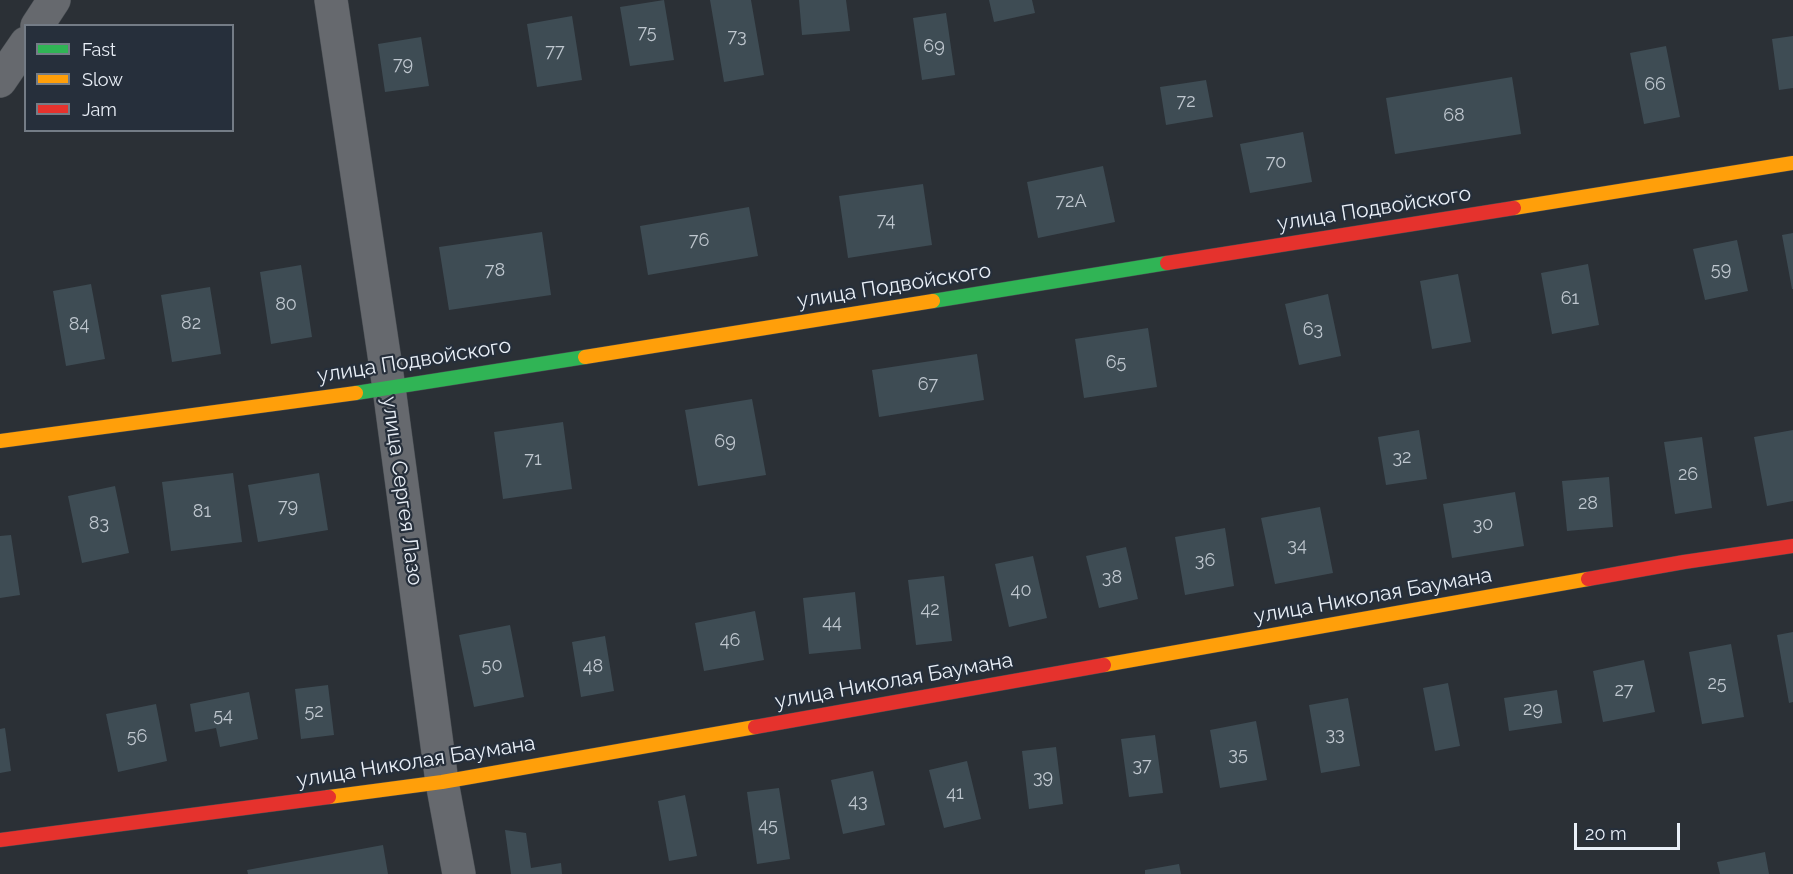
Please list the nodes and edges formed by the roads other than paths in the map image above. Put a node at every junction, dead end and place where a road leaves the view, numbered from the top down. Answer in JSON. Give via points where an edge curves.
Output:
{"nodes":[{"id":1,"x":54,"y":0,"type":"edge"},
{"id":2,"x":331,"y":0,"type":"edge"},
{"id":3,"x":38,"y":24,"type":"edge"},
{"id":4,"x":24,"y":46,"type":"edge"},
{"id":5,"x":0,"y":81,"type":"edge"},
{"id":6,"x":1793,"y":163,"type":"edge"},
{"id":7,"x":389,"y":388,"type":"junction"},
{"id":8,"x":0,"y":441,"type":"edge"},
{"id":9,"x":1793,"y":546,"type":"edge"},
{"id":10,"x":442,"y":782,"type":"junction"},
{"id":11,"x":0,"y":840,"type":"edge"},
{"id":12,"x":459,"y":874,"type":"edge"}],
"edges":[{"from":1,"to":3,"type":"street"},
{"from":2,"to":7,"type":"street","name":"улица Сергея Лазо"},
{"from":4,"to":5,"type":"street"},
{"from":6,"to":7,"type":"street","name":"улица Подвойского"},
{"from":7,"to":8,"type":"street","name":"улица Подвойского"},
{"from":7,"to":10,"type":"street","name":"улица Сергея Лазо"},
{"from":9,"to":10,"type":"street","name":"улица Николая Баумана","via":[[1672,564]]},
{"from":10,"to":11,"type":"street","name":"улица Николая Баумана"},
{"from":10,"to":12,"type":"street","name":"улица Сергея Лазо"}]}
